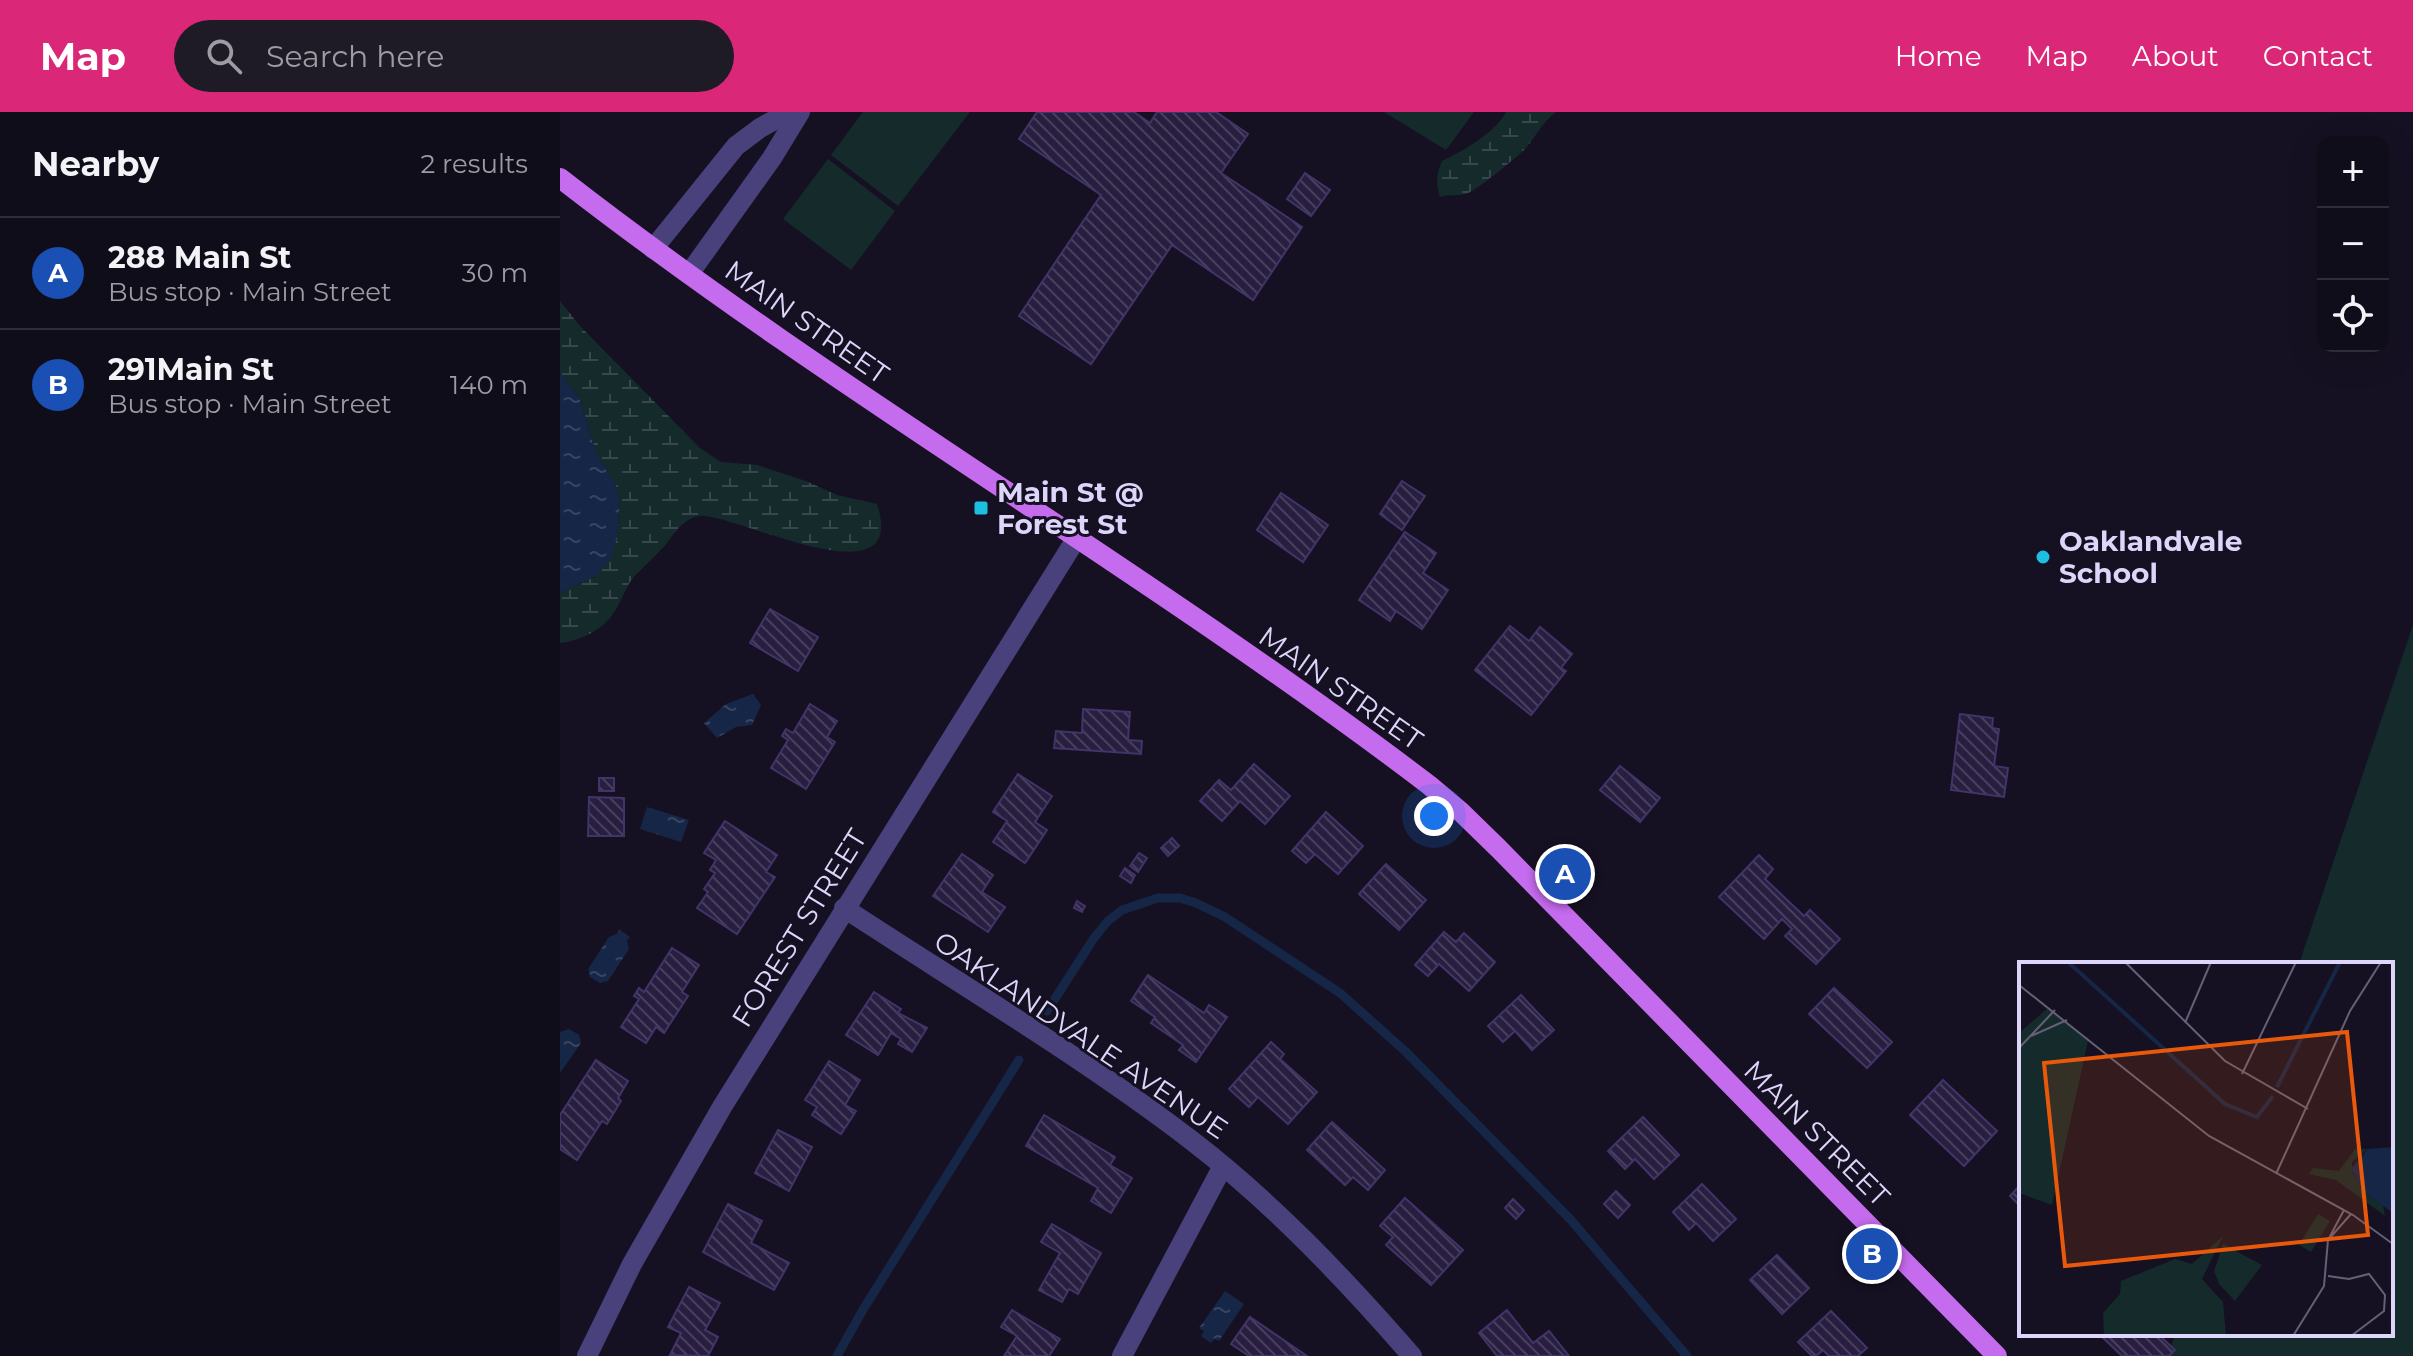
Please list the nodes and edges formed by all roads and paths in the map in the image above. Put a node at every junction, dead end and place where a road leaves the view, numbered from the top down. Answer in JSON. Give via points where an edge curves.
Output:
{"nodes":[{"id":1,"x":789,"y":112,"type":"edge"},
{"id":2,"x":800,"y":112,"type":"edge"},
{"id":3,"x":560,"y":178,"type":"edge"},
{"id":4,"x":653,"y":249,"type":"junction"},
{"id":5,"x":689,"y":274,"type":"junction"},
{"id":6,"x":1076,"y":539,"type":"junction"},
{"id":7,"x":844,"y":908,"type":"junction"},
{"id":8,"x":1223,"y":1166,"type":"junction"},
{"id":9,"x":587,"y":1356,"type":"edge"},
{"id":10,"x":1122,"y":1356,"type":"edge"},
{"id":11,"x":1412,"y":1356,"type":"edge"},
{"id":12,"x":1997,"y":1356,"type":"edge"}],
"edges":[{"from":1,"to":4,"type":"street","via":[[736,146]]},
{"from":2,"to":5,"type":"street"},
{"from":3,"to":4,"type":"main road","name":"MAIN STREET"},
{"from":4,"to":5,"type":"main road","name":"MAIN STREET"},
{"from":5,"to":6,"type":"main road","name":"MAIN STREET"},
{"from":6,"to":7,"type":"street","name":"FOREST STREET"},
{"from":6,"to":12,"type":"main road","name":"MAIN STREET","via":[[1381,750],[1461,812]]},
{"from":7,"to":8,"type":"street","name":"OAKLANDVALE AVENUE","via":[[1077,1059]]},
{"from":7,"to":9,"type":"street","name":"FOREST STREET","via":[[672,1193]]},
{"from":8,"to":10,"type":"street"},
{"from":8,"to":11,"type":"street","name":"OAKLANDVALE AVENUE","via":[[1317,1253]]}]}
